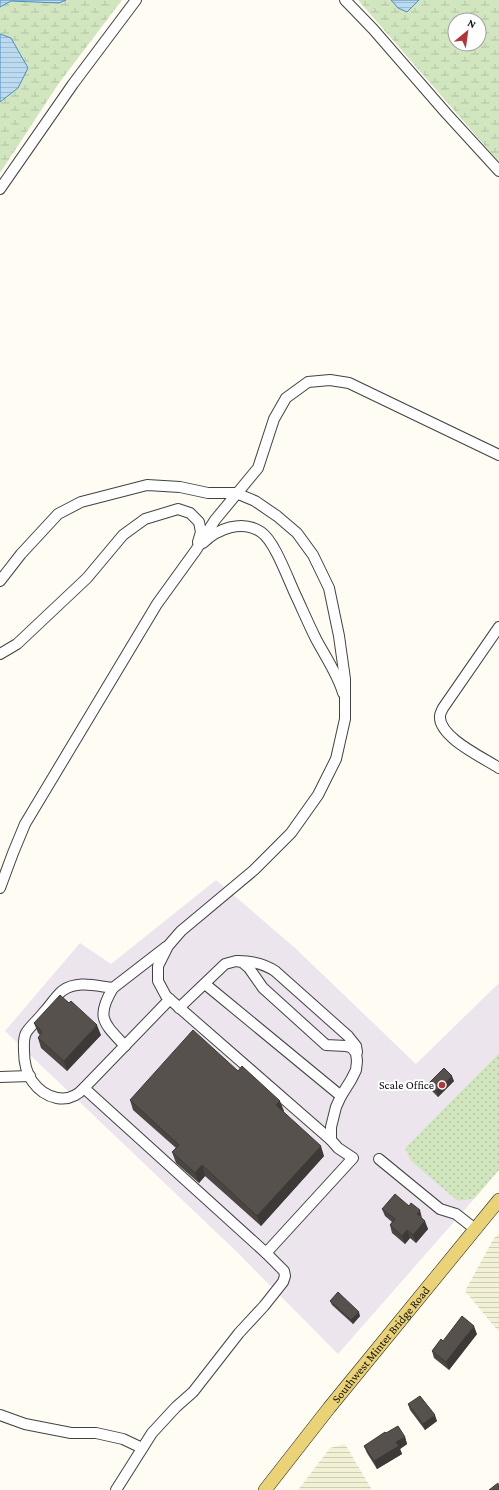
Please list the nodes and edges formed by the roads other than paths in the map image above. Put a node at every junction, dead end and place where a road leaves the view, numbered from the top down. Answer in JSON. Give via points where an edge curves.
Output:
{"nodes":[{"id":1,"x":136,"y":0,"type":"edge"},
{"id":2,"x":345,"y":0,"type":"edge"},
{"id":3,"x":497,"y":164,"type":"edge"},
{"id":4,"x":0,"y":189,"type":"edge"},
{"id":5,"x":499,"y":455,"type":"edge"},
{"id":6,"x":236,"y":493,"type":"junction"},
{"id":7,"x":196,"y":550,"type":"junction"},
{"id":8,"x":0,"y":581,"type":"edge"},
{"id":9,"x":499,"y":627,"type":"edge"},
{"id":10,"x":0,"y":654,"type":"edge"},
{"id":11,"x":345,"y":705,"type":"junction"},
{"id":12,"x":499,"y":768,"type":"edge"},
{"id":13,"x":0,"y":888,"type":"edge"},
{"id":14,"x":168,"y":946,"type":"junction"},
{"id":15,"x":236,"y":960,"type":"junction"},
{"id":16,"x":205,"y":984,"type":"junction"},
{"id":17,"x":112,"y":988,"type":"junction"},
{"id":18,"x":170,"y":999,"type":"junction"},
{"id":19,"x":179,"y":1008,"type":"junction"},
{"id":20,"x":125,"y":1046,"type":"junction"},
{"id":21,"x":357,"y":1062,"type":"junction"},
{"id":22,"x":30,"y":1076,"type":"junction"},
{"id":23,"x":0,"y":1077,"type":"edge"},
{"id":24,"x":84,"y":1088,"type":"junction"},
{"id":25,"x":340,"y":1096,"type":"junction"},
{"id":26,"x":332,"y":1140,"type":"junction"},
{"id":27,"x":379,"y":1159,"type":"dead end"},
{"id":28,"x":499,"y":1200,"type":"edge"},
{"id":29,"x":475,"y":1229,"type":"junction"},
{"id":30,"x":266,"y":1253,"type":"junction"},
{"id":31,"x":0,"y":1415,"type":"edge"},
{"id":32,"x":142,"y":1448,"type":"junction"},
{"id":33,"x":116,"y":1490,"type":"edge"},
{"id":34,"x":265,"y":1490,"type":"edge"}],
"edges":[{"from":1,"to":4,"type":"lane","via":[[73,84]]},
{"from":2,"to":3,"type":"lane","via":[[446,113]]},
{"from":5,"to":6,"type":"lane","via":[[348,382],[308,382],[286,398],[274,419],[258,468]]},
{"from":6,"to":7,"type":"lane"},
{"from":6,"to":8,"type":"lane","via":[[208,494],[180,487],[147,485],[80,502],[58,514]]},
{"from":6,"to":11,"type":"lane","via":[[255,501],[277,516],[297,533],[313,555],[329,588],[345,679]]},
{"from":7,"to":10,"type":"lane","via":[[201,532],[199,522],[190,513],[178,509],[145,519],[123,535],[87,578],[16,644]]},
{"from":7,"to":11,"type":"lane","via":[[208,538],[237,526],[252,527],[261,532],[270,542],[336,675]]},
{"from":7,"to":13,"type":"lane","via":[[157,604],[25,824]]},
{"from":9,"to":12,"type":"lane","via":[[443,708],[440,717],[448,734]]},
{"from":11,"to":14,"type":"lane","via":[[345,719],[336,760],[318,795],[291,833],[254,870],[181,931]]},
{"from":14,"to":17,"type":"lane"},
{"from":14,"to":18,"type":"lane","via":[[158,966],[158,981]]},
{"from":15,"to":16,"type":"lane","via":[[225,964]]},
{"from":15,"to":21,"type":"lane","via":[[249,968],[263,988],[326,1045],[351,1047],[356,1053]]},
{"from":15,"to":21,"type":"lane","via":[[257,962],[275,971],[348,1036],[356,1046]]},
{"from":16,"to":19,"type":"lane"},
{"from":16,"to":25,"type":"lane"},
{"from":17,"to":20,"type":"lane","via":[[102,1014],[106,1026]]},
{"from":17,"to":22,"type":"lane","via":[[72,985],[61,992],[26,1034],[24,1062]]},
{"from":18,"to":19,"type":"lane"},
{"from":18,"to":20,"type":"lane"},
{"from":19,"to":26,"type":"lane"},
{"from":20,"to":24,"type":"lane"},
{"from":21,"to":25,"type":"lane","via":[[356,1070]]},
{"from":22,"to":23,"type":"lane"},
{"from":22,"to":24,"type":"lane","via":[[38,1086],[56,1098],[72,1097]]},
{"from":24,"to":30,"type":"lane"},
{"from":25,"to":26,"type":"lane","via":[[331,1127]]},
{"from":26,"to":30,"type":"lane","via":[[338,1148],[353,1158]]},
{"from":27,"to":29,"type":"lane","via":[[440,1209],[456,1214]]},
{"from":28,"to":29,"type":"main road","name":"Southwest Minter Bridge Road"},
{"from":29,"to":34,"type":"main road","name":"Southwest Minter Bridge Road"},
{"from":30,"to":32,"type":"lane","via":[[284,1271],[283,1282],[193,1392],[152,1433]]},
{"from":31,"to":32,"type":"lane","via":[[25,1424],[122,1439]]},
{"from":32,"to":33,"type":"lane"}]}
